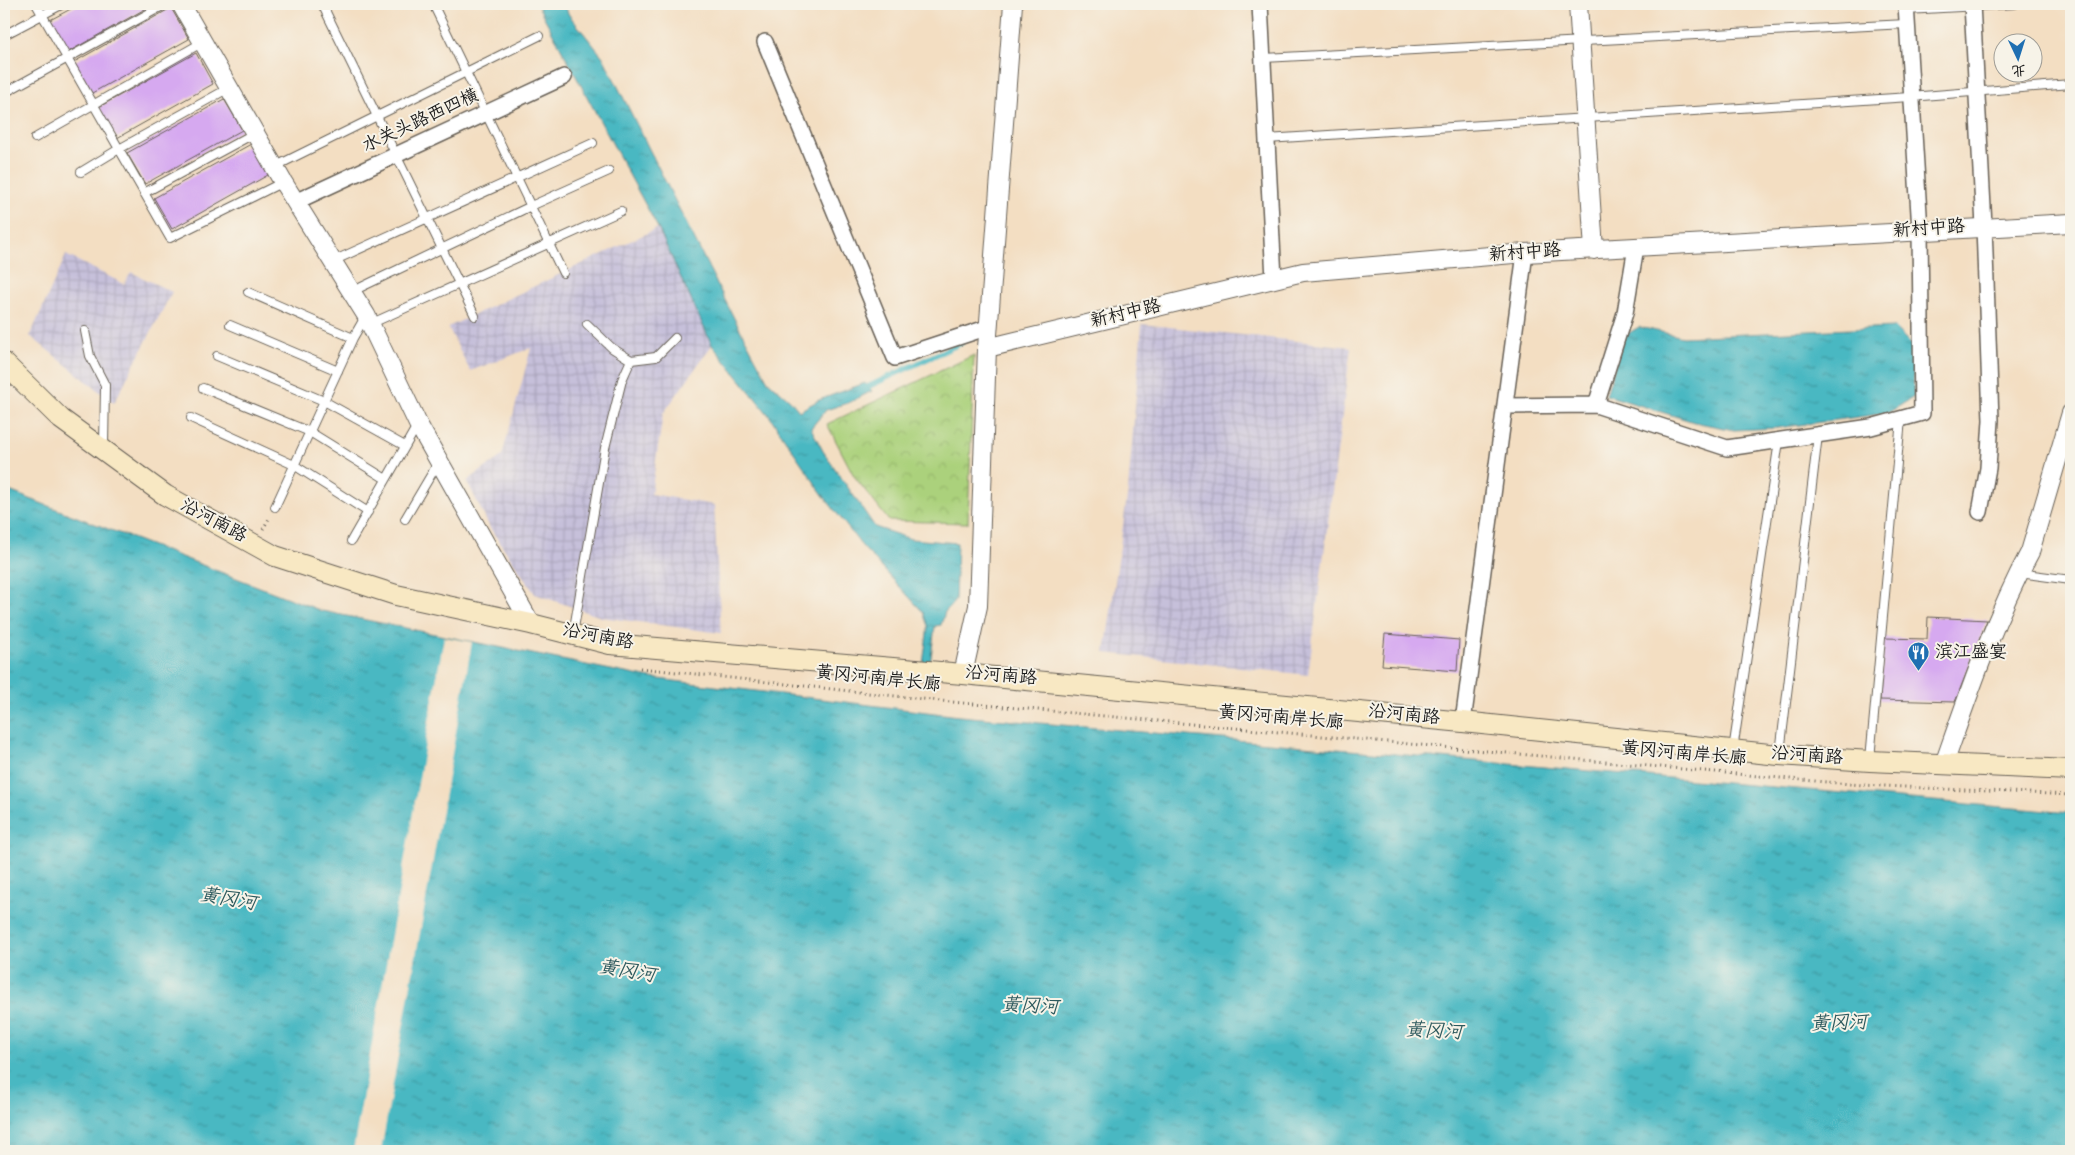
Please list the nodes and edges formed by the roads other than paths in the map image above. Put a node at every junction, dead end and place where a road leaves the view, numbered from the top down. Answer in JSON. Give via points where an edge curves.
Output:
{"nodes":[{"id":1,"x":36,"y":4,"type":"edge"},
{"id":2,"x":63,"y":4,"type":"edge"},
{"id":3,"x":166,"y":4,"type":"edge"},
{"id":4,"x":180,"y":4,"type":"edge"},
{"id":5,"x":322,"y":4,"type":"edge"},
{"id":6,"x":433,"y":4,"type":"edge"},
{"id":7,"x":1012,"y":4,"type":"edge"},
{"id":8,"x":1260,"y":4,"type":"edge"},
{"id":9,"x":1578,"y":4,"type":"edge"},
{"id":10,"x":2015,"y":4,"type":"edge"},
{"id":11,"x":1972,"y":5,"type":"edge"},
{"id":12,"x":1906,"y":13,"type":"edge"},
{"id":13,"x":42,"y":15,"type":"junction"},
{"id":14,"x":4,"y":35,"type":"edge"},
{"id":15,"x":539,"y":36,"type":"dead end"},
{"id":16,"x":1580,"y":41,"type":"junction"},
{"id":17,"x":203,"y":42,"type":"junction"},
{"id":18,"x":765,"y":42,"type":"dead end"},
{"id":19,"x":67,"y":58,"type":"junction"},
{"id":20,"x":1264,"y":58,"type":"junction"},
{"id":21,"x":466,"y":72,"type":"junction"},
{"id":22,"x":564,"y":77,"type":"dead end"},
{"id":23,"x":2071,"y":84,"type":"edge"},
{"id":24,"x":229,"y":88,"type":"junction"},
{"id":25,"x":1975,"y":91,"type":"junction"},
{"id":26,"x":4,"y":93,"type":"edge"},
{"id":27,"x":1910,"y":97,"type":"junction"},
{"id":28,"x":94,"y":104,"type":"junction"},
{"id":29,"x":486,"y":113,"type":"junction"},
{"id":30,"x":377,"y":116,"type":"junction"},
{"id":31,"x":1584,"y":118,"type":"junction"},
{"id":32,"x":255,"y":133,"type":"junction"},
{"id":33,"x":35,"y":138,"type":"dead end"},
{"id":34,"x":1267,"y":139,"type":"junction"},
{"id":35,"x":593,"y":143,"type":"dead end"},
{"id":36,"x":119,"y":149,"type":"junction"},
{"id":37,"x":396,"y":155,"type":"junction"},
{"id":38,"x":81,"y":172,"type":"dead end"},
{"id":39,"x":609,"y":172,"type":"dead end"},
{"id":40,"x":279,"y":174,"type":"junction"},
{"id":41,"x":518,"y":178,"type":"junction"},
{"id":42,"x":144,"y":193,"type":"junction"},
{"id":43,"x":295,"y":202,"type":"junction"},
{"id":44,"x":531,"y":206,"type":"junction"},
{"id":45,"x":621,"y":211,"type":"dead end"},
{"id":46,"x":428,"y":218,"type":"junction"},
{"id":47,"x":2071,"y":223,"type":"edge"},
{"id":48,"x":1984,"y":226,"type":"junction"},
{"id":49,"x":1920,"y":230,"type":"junction"},
{"id":50,"x":549,"y":243,"type":"junction"},
{"id":51,"x":1636,"y":247,"type":"junction"},
{"id":52,"x":442,"y":249,"type":"junction"},
{"id":53,"x":1594,"y":250,"type":"junction"},
{"id":54,"x":1525,"y":253,"type":"junction"},
{"id":55,"x":332,"y":262,"type":"junction"},
{"id":56,"x":563,"y":273,"type":"dead end"},
{"id":57,"x":1274,"y":280,"type":"junction"},
{"id":58,"x":460,"y":284,"type":"junction"},
{"id":59,"x":248,"y":292,"type":"dead end"},
{"id":60,"x":352,"y":292,"type":"junction"},
{"id":61,"x":476,"y":316,"type":"dead end"},
{"id":62,"x":368,"y":320,"type":"junction"},
{"id":63,"x":587,"y":324,"type":"dead end"},
{"id":64,"x":230,"y":326,"type":"dead end"},
{"id":65,"x":989,"y":327,"type":"junction"},
{"id":66,"x":85,"y":331,"type":"dead end"},
{"id":67,"x":353,"y":338,"type":"junction"},
{"id":68,"x":675,"y":338,"type":"dead end"},
{"id":69,"x":987,"y":348,"type":"junction"},
{"id":70,"x":217,"y":356,"type":"dead end"},
{"id":71,"x":631,"y":360,"type":"junction"},
{"id":72,"x":4,"y":363,"type":"edge"},
{"id":73,"x":338,"y":371,"type":"junction"},
{"id":74,"x":203,"y":388,"type":"dead end"},
{"id":75,"x":324,"y":401,"type":"junction"},
{"id":76,"x":1596,"y":405,"type":"junction"},
{"id":77,"x":1505,"y":406,"type":"junction"},
{"id":78,"x":2071,"y":414,"type":"edge"},
{"id":79,"x":190,"y":418,"type":"dead end"},
{"id":80,"x":1901,"y":419,"type":"junction"},
{"id":81,"x":418,"y":424,"type":"junction"},
{"id":82,"x":310,"y":432,"type":"junction"},
{"id":83,"x":1818,"y":435,"type":"junction"},
{"id":84,"x":1779,"y":441,"type":"junction"},
{"id":85,"x":405,"y":446,"type":"junction"},
{"id":86,"x":104,"y":449,"type":"junction"},
{"id":87,"x":439,"y":461,"type":"junction"},
{"id":88,"x":294,"y":465,"type":"junction"},
{"id":89,"x":386,"y":479,"type":"junction"},
{"id":90,"x":274,"y":507,"type":"road end"},
{"id":91,"x":368,"y":512,"type":"junction"},
{"id":92,"x":1980,"y":512,"type":"dead end"},
{"id":93,"x":405,"y":519,"type":"dead end"},
{"id":94,"x":351,"y":541,"type":"dead end"},
{"id":95,"x":2019,"y":573,"type":"junction"},
{"id":96,"x":2071,"y":580,"type":"edge"},
{"id":97,"x":531,"y":624,"type":"junction"},
{"id":98,"x":572,"y":634,"type":"junction"},
{"id":99,"x":963,"y":674,"type":"junction"},
{"id":100,"x":1463,"y":722,"type":"junction"},
{"id":101,"x":1733,"y":750,"type":"junction"},
{"id":102,"x":1780,"y":755,"type":"junction"},
{"id":103,"x":1870,"y":761,"type":"junction"},
{"id":104,"x":1944,"y":764,"type":"junction"},
{"id":105,"x":2071,"y":770,"type":"edge"}],
"edges":[{"from":1,"to":13,"type":"lane"},
{"from":2,"to":13,"type":"lane"},
{"from":3,"to":19,"type":"lane"},
{"from":4,"to":17,"type":"street"},
{"from":5,"to":30,"type":"lane"},
{"from":6,"to":21,"type":"lane"},
{"from":7,"to":65,"type":"street"},
{"from":8,"to":20,"type":"street"},
{"from":9,"to":16,"type":"street"},
{"from":10,"to":11,"type":"lane"},
{"from":11,"to":12,"type":"lane"},
{"from":11,"to":25,"type":"street"},
{"from":12,"to":16,"type":"lane"},
{"from":12,"to":27,"type":"street"},
{"from":13,"to":14,"type":"lane"},
{"from":13,"to":19,"type":"lane"},
{"from":15,"to":21,"type":"lane"},
{"from":16,"to":20,"type":"lane"},
{"from":16,"to":31,"type":"street"},
{"from":17,"to":24,"type":"street"},
{"from":17,"to":28,"type":"lane"},
{"from":18,"to":65,"type":"street","via":[[895,358]]},
{"from":19,"to":26,"type":"lane"},
{"from":19,"to":28,"type":"lane"},
{"from":20,"to":34,"type":"street"},
{"from":21,"to":29,"type":"lane"},
{"from":21,"to":30,"type":"lane"},
{"from":22,"to":29,"type":"street","name":"水关头路西四横"},
{"from":23,"to":25,"type":"lane"},
{"from":24,"to":32,"type":"street"},
{"from":24,"to":36,"type":"lane"},
{"from":25,"to":27,"type":"lane"},
{"from":25,"to":48,"type":"street"},
{"from":27,"to":31,"type":"lane"},
{"from":27,"to":49,"type":"street"},
{"from":28,"to":33,"type":"lane"},
{"from":28,"to":36,"type":"lane"},
{"from":29,"to":37,"type":"street","name":"水关头路西四横"},
{"from":29,"to":41,"type":"lane"},
{"from":30,"to":37,"type":"lane"},
{"from":30,"to":40,"type":"lane"},
{"from":31,"to":34,"type":"lane"},
{"from":31,"to":53,"type":"street"},
{"from":32,"to":40,"type":"street"},
{"from":32,"to":42,"type":"lane"},
{"from":34,"to":57,"type":"street"},
{"from":35,"to":41,"type":"lane"},
{"from":36,"to":38,"type":"lane"},
{"from":36,"to":42,"type":"lane"},
{"from":37,"to":43,"type":"street","name":"水关头路西四横"},
{"from":37,"to":46,"type":"lane"},
{"from":39,"to":44,"type":"lane"},
{"from":40,"to":42,"type":"lane","via":[[170,238]]},
{"from":40,"to":43,"type":"street"},
{"from":41,"to":44,"type":"lane"},
{"from":41,"to":46,"type":"lane"},
{"from":43,"to":55,"type":"street"},
{"from":44,"to":50,"type":"lane"},
{"from":44,"to":52,"type":"lane"},
{"from":45,"to":50,"type":"lane"},
{"from":46,"to":52,"type":"lane"},
{"from":46,"to":55,"type":"lane"},
{"from":47,"to":48,"type":"street","name":"新村中路"},
{"from":48,"to":49,"type":"street","name":"新村中路"},
{"from":48,"to":92,"type":"street","via":[[1991,420],[1988,468]]},
{"from":49,"to":51,"type":"street","name":"新村中路"},
{"from":49,"to":80,"type":"street","via":[[1922,413]]},
{"from":50,"to":56,"type":"lane"},
{"from":50,"to":58,"type":"lane"},
{"from":51,"to":53,"type":"street","name":"新村中路"},
{"from":51,"to":76,"type":"street","via":[[1624,313]]},
{"from":52,"to":58,"type":"lane"},
{"from":52,"to":60,"type":"lane"},
{"from":53,"to":54,"type":"street","name":"新村中路"},
{"from":54,"to":57,"type":"street","name":"新村中路","via":[[1303,272]]},
{"from":54,"to":77,"type":"street"},
{"from":55,"to":60,"type":"street"},
{"from":57,"to":69,"type":"street","name":"新村中路"},
{"from":58,"to":61,"type":"lane"},
{"from":58,"to":62,"type":"lane"},
{"from":59,"to":67,"type":"lane"},
{"from":60,"to":62,"type":"street"},
{"from":62,"to":67,"type":"lane"},
{"from":62,"to":81,"type":"street"},
{"from":63,"to":71,"type":"lane","via":[[612,348]]},
{"from":64,"to":73,"type":"lane"},
{"from":65,"to":69,"type":"street"},
{"from":66,"to":86,"type":"lane","via":[[90,356],[105,385]]},
{"from":67,"to":73,"type":"lane"},
{"from":68,"to":71,"type":"lane","via":[[656,357]]},
{"from":69,"to":99,"type":"street","via":[[978,606]]},
{"from":70,"to":75,"type":"lane"},
{"from":71,"to":98,"type":"lane","via":[[622,380],[605,448]]},
{"from":72,"to":86,"type":"main road","name":"沿河南路","via":[[61,419]]},
{"from":73,"to":75,"type":"lane"},
{"from":74,"to":82,"type":"lane"},
{"from":75,"to":82,"type":"lane"},
{"from":75,"to":85,"type":"lane"},
{"from":76,"to":77,"type":"street"},
{"from":76,"to":84,"type":"street","via":[[1727,448]]},
{"from":77,"to":100,"type":"street"},
{"from":78,"to":95,"type":"street","via":[[2030,552]]},
{"from":79,"to":88,"type":"lane"},
{"from":80,"to":83,"type":"street"},
{"from":80,"to":103,"type":"lane"},
{"from":81,"to":85,"type":"lane"},
{"from":81,"to":87,"type":"street"},
{"from":82,"to":88,"type":"lane"},
{"from":82,"to":89,"type":"lane"},
{"from":83,"to":84,"type":"street"},
{"from":83,"to":102,"type":"lane"},
{"from":84,"to":101,"type":"lane"},
{"from":85,"to":89,"type":"lane"},
{"from":86,"to":97,"type":"main road","name":"沿河南路","via":[[165,495],[275,556],[396,595]]},
{"from":87,"to":93,"type":"lane"},
{"from":87,"to":97,"type":"street"},
{"from":88,"to":90,"type":"lane"},
{"from":88,"to":91,"type":"lane"},
{"from":89,"to":91,"type":"lane"},
{"from":91,"to":94,"type":"lane"},
{"from":95,"to":96,"type":"lane"},
{"from":95,"to":104,"type":"street"},
{"from":97,"to":98,"type":"main road","name":"沿河南路"},
{"from":98,"to":99,"type":"main road","name":"沿河南路","via":[[610,644]]},
{"from":99,"to":100,"type":"main road","name":"沿河南路"},
{"from":100,"to":101,"type":"main road","name":"沿河南路"},
{"from":101,"to":102,"type":"main road","name":"沿河南路"},
{"from":102,"to":103,"type":"main road","name":"沿河南路"},
{"from":103,"to":104,"type":"main road","name":"沿河南路"},
{"from":104,"to":105,"type":"main road","name":"沿河南路"}]}
